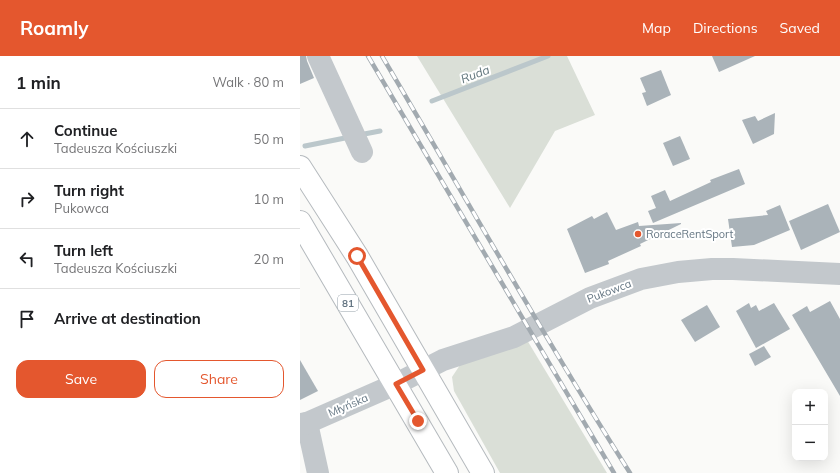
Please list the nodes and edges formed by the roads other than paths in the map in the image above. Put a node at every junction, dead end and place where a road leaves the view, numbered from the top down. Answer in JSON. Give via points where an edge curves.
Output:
{"nodes":[{"id":1,"x":318,"y":56,"type":"edge"},
{"id":2,"x":362,"y":152,"type":"dead end"},
{"id":3,"x":300,"y":167,"type":"edge"},
{"id":4,"x":300,"y":222,"type":"edge"},
{"id":5,"x":840,"y":274,"type":"edge"},
{"id":6,"x":423,"y":370,"type":"junction"},
{"id":7,"x":396,"y":384,"type":"junction"},
{"id":8,"x":304,"y":424,"type":"edge"},
{"id":9,"x":318,"y":473,"type":"edge"},
{"id":10,"x":447,"y":473,"type":"edge"},
{"id":11,"x":483,"y":473,"type":"edge"}],
"edges":[{"from":1,"to":2,"type":"street"},
{"from":3,"to":6,"type":"main road","via":[[357,256]]},
{"from":4,"to":7,"type":"main road","number":"81"},
{"from":5,"to":6,"type":"street","name":"Pukowca","via":[[712,269],[641,279],[590,298],[514,337],[443,360]]},
{"from":6,"to":7,"type":"street","name":"Pukowca"},
{"from":6,"to":11,"type":"main road"},
{"from":7,"to":8,"type":"street","name":"Młyńska"},
{"from":7,"to":10,"type":"main road","number":"81"},
{"from":8,"to":9,"type":"street"}]}
